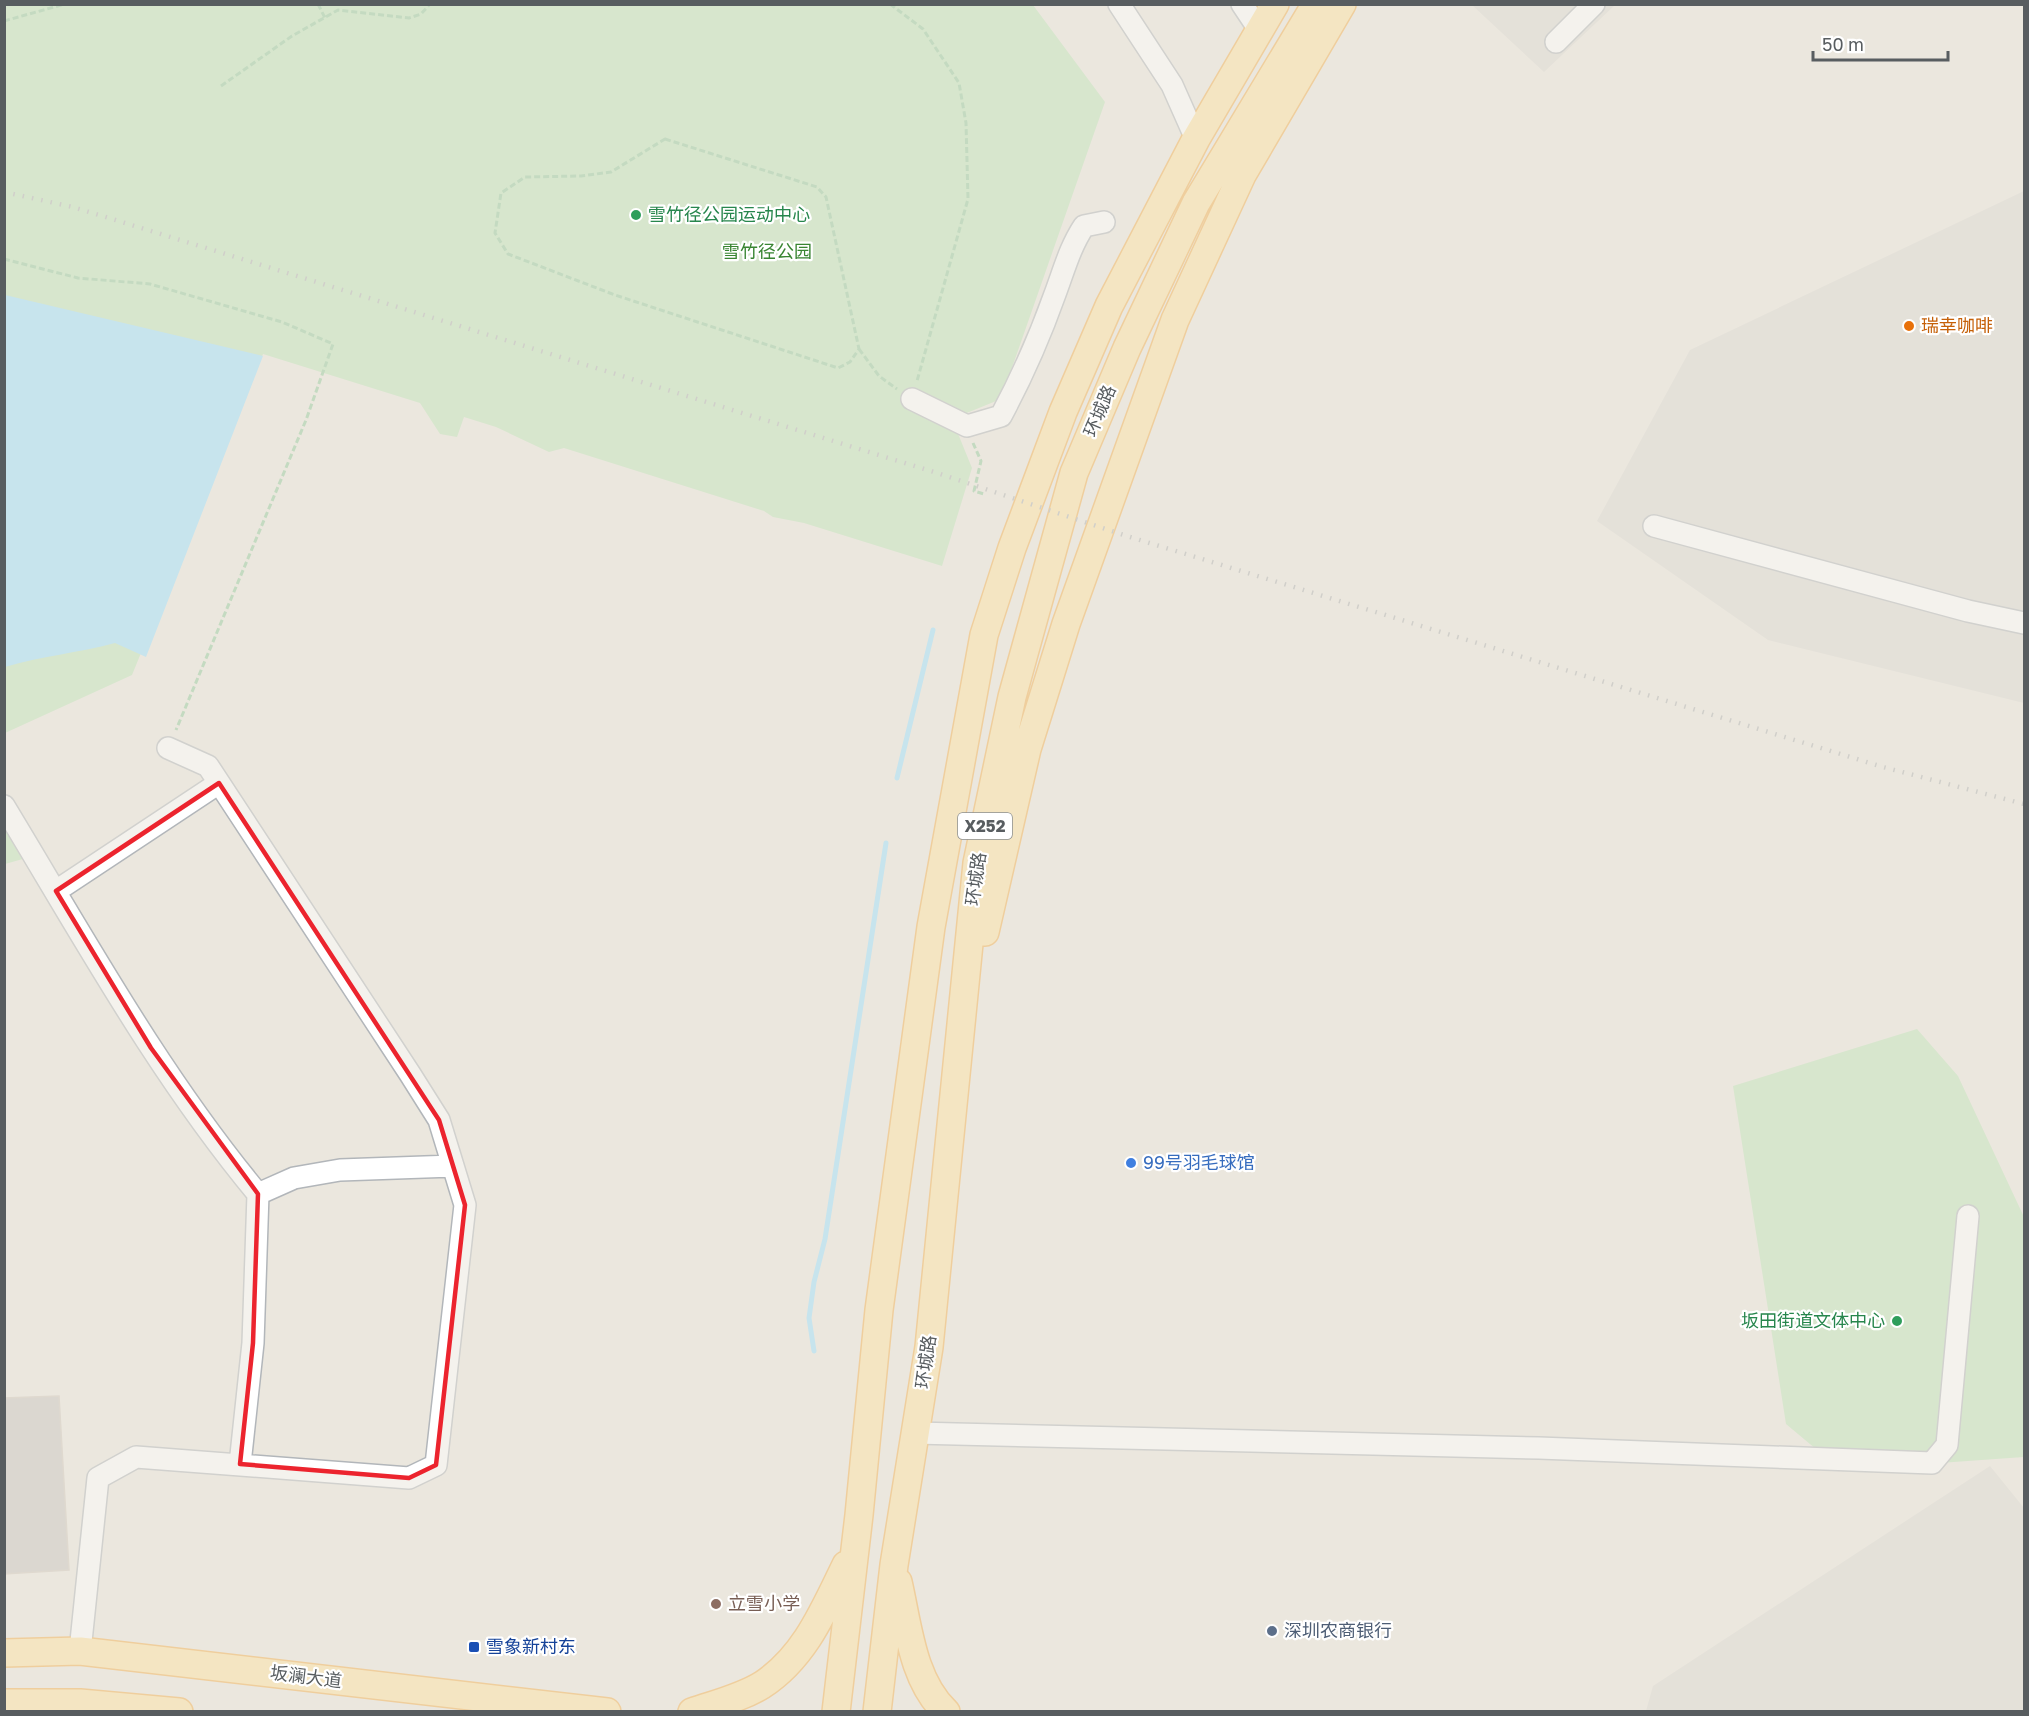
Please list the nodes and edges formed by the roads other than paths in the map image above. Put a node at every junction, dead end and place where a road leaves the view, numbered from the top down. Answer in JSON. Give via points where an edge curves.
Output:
{"nodes":[{"id":1,"x":1119,"y":4,"type":"edge"},
{"id":2,"x":1242,"y":4,"type":"edge"},
{"id":3,"x":1275,"y":4,"type":"edge"},
{"id":4,"x":1316,"y":4,"type":"edge"},
{"id":5,"x":1342,"y":4,"type":"edge"},
{"id":6,"x":1594,"y":4,"type":"edge"},
{"id":7,"x":1260,"y":31,"type":"junction"},
{"id":8,"x":1556,"y":42,"type":"dead end"},
{"id":9,"x":1196,"y":138,"type":"junction"},
{"id":10,"x":1104,"y":222,"type":"dead end"},
{"id":11,"x":912,"y":399,"type":"road end"},
{"id":12,"x":1654,"y":526,"type":"dead end"},
{"id":13,"x":2025,"y":623,"type":"edge"},
{"id":14,"x":168,"y":748,"type":"road end"},
{"id":15,"x":219,"y":783,"type":"junction"},
{"id":16,"x":4,"y":806,"type":"edge"},
{"id":17,"x":56,"y":891,"type":"junction"},
{"id":18,"x":956,"y":1065,"type":"junction"},
{"id":19,"x":453,"y":1166,"type":"junction"},
{"id":20,"x":258,"y":1194,"type":"junction"},
{"id":21,"x":1968,"y":1216,"type":"dead end"},
{"id":22,"x":915,"y":1433,"type":"junction"},
{"id":23,"x":240,"y":1464,"type":"junction"},
{"id":24,"x":855,"y":1548,"type":"junction"},
{"id":25,"x":894,"y":1565,"type":"junction"},
{"id":26,"x":80,"y":1651,"type":"junction"},
{"id":27,"x":4,"y":1653,"type":"edge"},
{"id":28,"x":4,"y":1703,"type":"edge"},
{"id":29,"x":179,"y":1712,"type":"edge"},
{"id":30,"x":607,"y":1712,"type":"edge"},
{"id":31,"x":692,"y":1712,"type":"edge"},
{"id":32,"x":836,"y":1712,"type":"edge"},
{"id":33,"x":877,"y":1712,"type":"edge"},
{"id":34,"x":946,"y":1712,"type":"edge"}],
"edges":[{"from":1,"to":9,"type":"street","via":[[1172,85]]},
{"from":2,"to":7,"type":"street"},
{"from":3,"to":7,"type":"main road","name":"环城路","number":"X252"},
{"from":4,"to":18,"type":"main road","name":"环城路","number":"X252","via":[[1196,203],[1127,348],[1074,473],[1012,697],[977,862]]},
{"from":5,"to":18,"type":"main road","via":[[1242,175],[1175,320],[1122,465],[1027,749]]},
{"from":6,"to":8,"type":"street"},
{"from":7,"to":9,"type":"main road","name":"环城路","number":"X252"},
{"from":9,"to":24,"type":"main road","name":"环城路","number":"X252","via":[[1109,306],[1063,411],[984,635],[931,927],[879,1310]]},
{"from":10,"to":11,"type":"street","via":[[1084,226],[1073,243],[1021,377],[1001,416],[966,426]]},
{"from":12,"to":13,"type":"street"},
{"from":14,"to":15,"type":"street","via":[[208,766]]},
{"from":15,"to":17,"type":"street"},
{"from":15,"to":19,"type":"street","via":[[439,1120]]},
{"from":16,"to":17,"type":"street"},
{"from":17,"to":20,"type":"street","via":[[151,1048]]},
{"from":18,"to":22,"type":"main road","name":"环城路","number":"X252","via":[[929,1347]]},
{"from":19,"to":20,"type":"street","via":[[340,1170],[294,1178]]},
{"from":19,"to":23,"type":"street","via":[[465,1205],[436,1465],[410,1478]]},
{"from":20,"to":23,"type":"street","via":[[254,1343]]},
{"from":21,"to":22,"type":"street","via":[[1947,1445],[1932,1463],[1563,1449]]},
{"from":22,"to":25,"type":"main road","name":"环城路","number":"X252"},
{"from":23,"to":26,"type":"street","via":[[136,1457],[98,1478]]},
{"from":24,"to":31,"type":"main road","via":[[811,1635],[796,1656],[762,1685]]},
{"from":24,"to":32,"type":"main road","name":"环城路","number":"X252"},
{"from":25,"to":33,"type":"main road","name":"环城路","number":"X252"},
{"from":25,"to":34,"type":"main road","via":[[918,1666],[931,1695]]},
{"from":26,"to":27,"type":"main road","name":"坂澜大道"},
{"from":26,"to":30,"type":"main road","name":"坂澜大道"},
{"from":28,"to":29,"type":"main road","via":[[80,1703]]}]}
